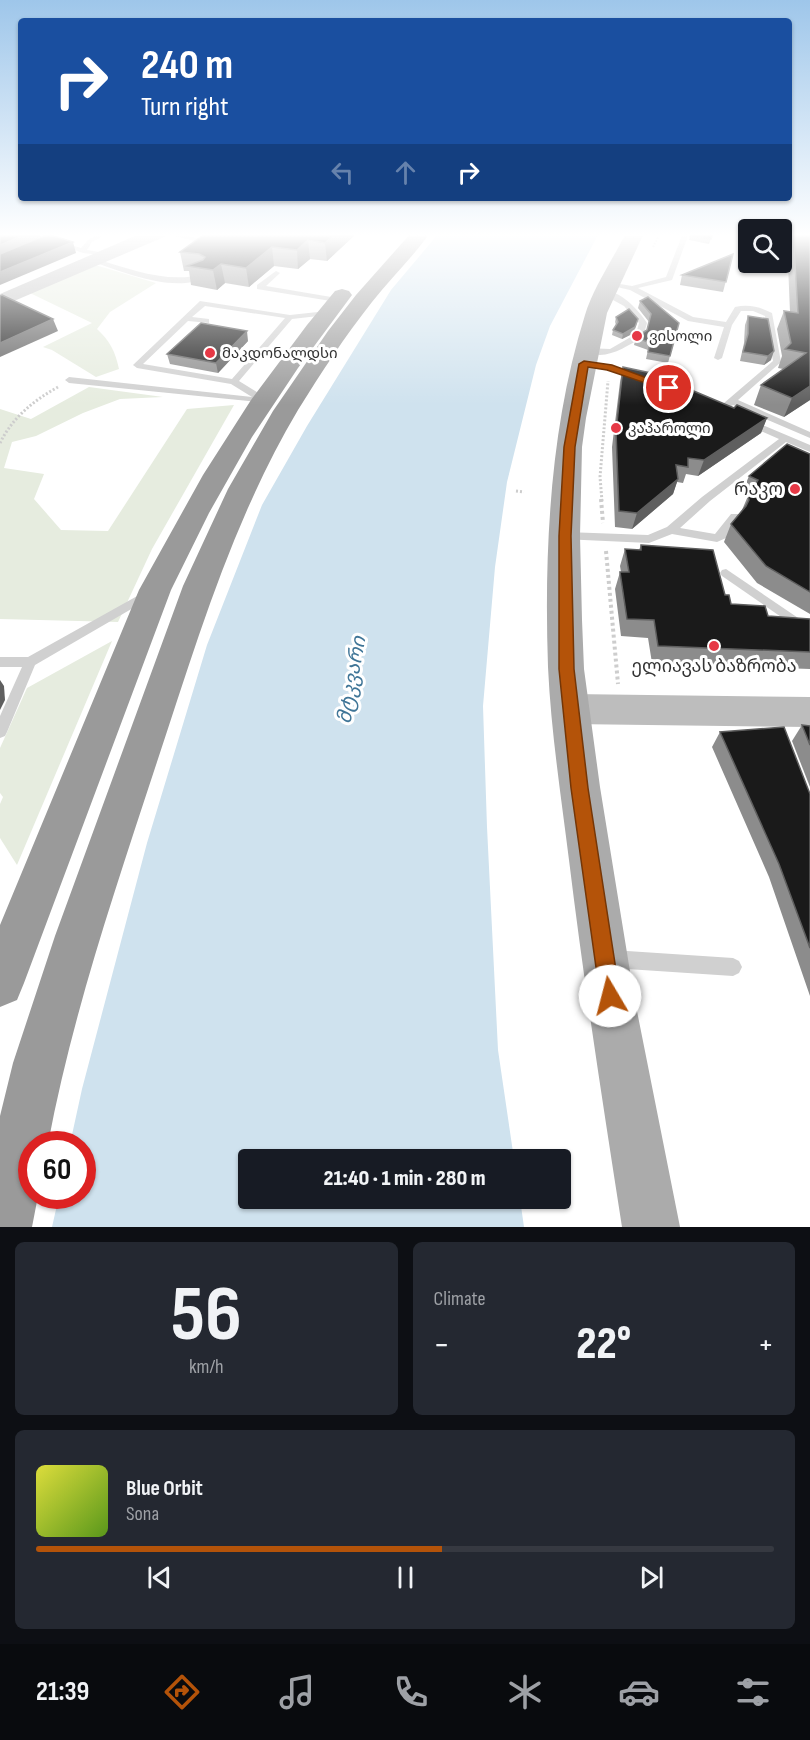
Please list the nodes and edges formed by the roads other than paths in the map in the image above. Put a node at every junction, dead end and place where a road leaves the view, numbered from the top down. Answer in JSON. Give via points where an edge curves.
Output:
{"nodes":[{"id":1,"x":23,"y":290,"type":"edge"},
{"id":2,"x":272,"y":290,"type":"edge"},
{"id":3,"x":345,"y":290,"type":"edge"},
{"id":4,"x":371,"y":290,"type":"edge"},
{"id":5,"x":606,"y":290,"type":"edge"},
{"id":6,"x":610,"y":290,"type":"edge"},
{"id":7,"x":636,"y":290,"type":"edge"},
{"id":8,"x":0,"y":301,"type":"edge"},
{"id":9,"x":332,"y":306,"type":"junction"},
{"id":10,"x":290,"y":317,"type":"junction"},
{"id":11,"x":186,"y":319,"type":"junction"},
{"id":12,"x":206,"y":321,"type":"edge"},
{"id":13,"x":728,"y":325,"type":"junction"},
{"id":14,"x":718,"y":358,"type":"dead end"},
{"id":15,"x":593,"y":360,"type":"junction"},
{"id":16,"x":642,"y":379,"type":"edge"},
{"id":17,"x":69,"y":380,"type":"road end"},
{"id":18,"x":234,"y":382,"type":"junction"},
{"id":19,"x":265,"y":401,"type":"junction"},
{"id":20,"x":732,"y":401,"type":"junction"},
{"id":21,"x":810,"y":435,"type":"edge"},
{"id":22,"x":786,"y":438,"type":"junction"},
{"id":23,"x":810,"y":449,"type":"edge"},
{"id":24,"x":735,"y":516,"type":"edge"},
{"id":25,"x":671,"y":530,"type":"junction"},
{"id":26,"x":565,"y":536,"type":"junction"},
{"id":27,"x":726,"y":573,"type":"dead end"},
{"id":28,"x":155,"y":590,"type":"junction"},
{"id":29,"x":810,"y":632,"type":"edge"},
{"id":30,"x":0,"y":662,"type":"edge"},
{"id":31,"x":30,"y":662,"type":"junction"},
{"id":32,"x":571,"y":709,"type":"junction"},
{"id":33,"x":789,"y":718,"type":"edge"},
{"id":34,"x":0,"y":731,"type":"edge"},
{"id":35,"x":605,"y":958,"type":"junction"},
{"id":36,"x":1,"y":963,"type":"edge"},
{"id":37,"x":733,"y":967,"type":"dead end"},
{"id":38,"x":3,"y":1227,"type":"edge"},
{"id":39,"x":651,"y":1227,"type":"edge"}],
"edges":[{"from":1,"to":8,"type":"street"},
{"from":2,"to":9,"type":"lane"},
{"from":3,"to":9,"type":"highway"},
{"from":4,"to":38,"type":"highway","via":[[295,399],[254,465],[222,530],[74,947],[44,1043]]},
{"from":5,"to":15,"type":"main road","via":[[596,313]]},
{"from":6,"to":15,"type":"lane","via":[[643,324],[640,335]]},
{"from":7,"to":13,"type":"lane","via":[[691,319]]},
{"from":9,"to":10,"type":"lane"},
{"from":9,"to":19,"type":"highway","via":[[302,343]]},
{"from":10,"to":11,"type":"lane","via":[[203,303]]},
{"from":10,"to":18,"type":"lane"},
{"from":11,"to":12,"type":"lane"},
{"from":11,"to":18,"type":"lane","via":[[137,365]]},
{"from":13,"to":14,"type":"lane"},
{"from":13,"to":20,"type":"lane","via":[[741,308],[769,315],[777,362]]},
{"from":15,"to":16,"type":"lane"},
{"from":15,"to":26,"type":"main road","via":[[569,447]]},
{"from":17,"to":19,"type":"lane"},
{"from":18,"to":19,"type":"lane"},
{"from":19,"to":28,"type":"highway","via":[[181,536]]},
{"from":20,"to":21,"type":"lane"},
{"from":20,"to":22,"type":"lane","via":[[726,411]]},
{"from":22,"to":23,"type":"lane"},
{"from":22,"to":25,"type":"lane"},
{"from":24,"to":25,"type":"lane","via":[[717,538]]},
{"from":25,"to":26,"type":"lane","via":[[649,539]]},
{"from":26,"to":32,"type":"main road","via":[[566,669]]},
{"from":27,"to":29,"type":"lane"},
{"from":28,"to":31,"type":"lane"},
{"from":28,"to":36,"type":"highway"},
{"from":30,"to":31,"type":"lane"},
{"from":31,"to":34,"type":"lane"},
{"from":32,"to":33,"type":"street"},
{"from":32,"to":35,"type":"main road"},
{"from":35,"to":37,"type":"lane"},
{"from":35,"to":39,"type":"main road"}]}
